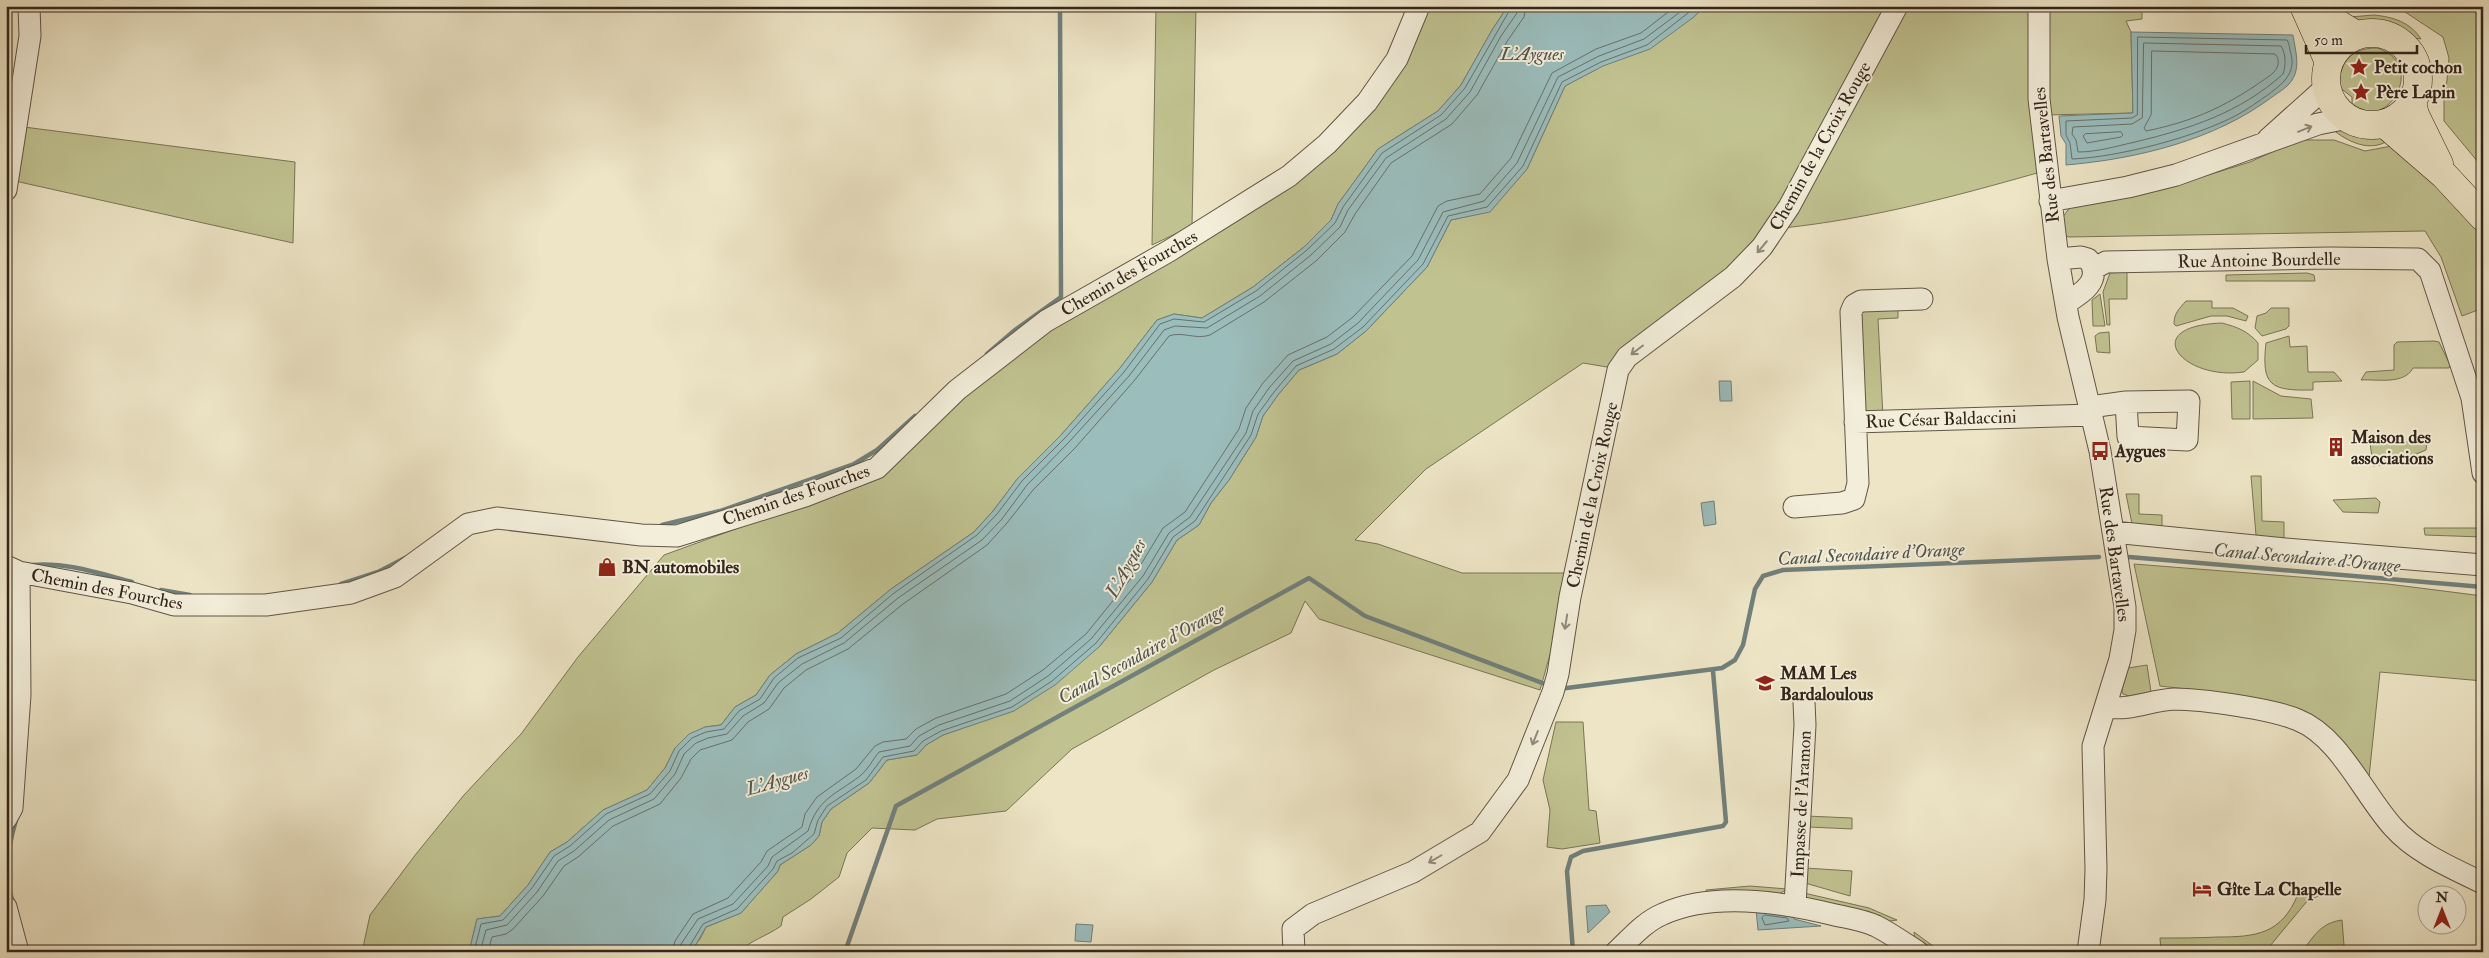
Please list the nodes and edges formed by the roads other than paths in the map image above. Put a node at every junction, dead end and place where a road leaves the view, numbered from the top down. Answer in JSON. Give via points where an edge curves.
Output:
{"nodes":[{"id":1,"x":29,"y":6,"type":"edge"},
{"id":2,"x":1419,"y":6,"type":"edge"},
{"id":3,"x":1897,"y":6,"type":"edge"},
{"id":4,"x":2039,"y":6,"type":"edge"},
{"id":5,"x":2304,"y":6,"type":"edge"},
{"id":6,"x":2318,"y":6,"type":"edge"},
{"id":7,"x":2356,"y":35,"type":"junction"},
{"id":8,"x":2328,"y":74,"type":"junction"},
{"id":9,"x":2412,"y":102,"type":"junction"},
{"id":10,"x":2348,"y":118,"type":"junction"},
{"id":11,"x":2385,"y":124,"type":"junction"},
{"id":12,"x":2264,"y":142,"type":"junction"},
{"id":13,"x":2444,"y":175,"type":"junction"},
{"id":14,"x":6,"y":190,"type":"edge"},
{"id":15,"x":2050,"y":201,"type":"junction"},
{"id":16,"x":2483,"y":217,"type":"edge"},
{"id":17,"x":2058,"y":259,"type":"junction"},
{"id":18,"x":2093,"y":269,"type":"junction"},
{"id":19,"x":1922,"y":298,"type":"dead end"},
{"id":20,"x":2066,"y":303,"type":"junction"},
{"id":21,"x":2126,"y":402,"type":"dead end"},
{"id":22,"x":2091,"y":411,"type":"junction"},
{"id":23,"x":1855,"y":422,"type":"junction"},
{"id":24,"x":2483,"y":473,"type":"edge"},
{"id":25,"x":1794,"y":507,"type":"dead end"},
{"id":26,"x":2113,"y":532,"type":"junction"},
{"id":27,"x":2483,"y":565,"type":"edge"},
{"id":28,"x":13,"y":569,"type":"edge"},
{"id":29,"x":1804,"y":702,"type":"dead end"},
{"id":30,"x":2107,"y":707,"type":"junction"},
{"id":31,"x":6,"y":819,"type":"edge"},
{"id":32,"x":2483,"y":884,"type":"edge"},
{"id":33,"x":1796,"y":905,"type":"junction"},
{"id":34,"x":6,"y":907,"type":"edge"},
{"id":35,"x":1912,"y":950,"type":"edge"},
{"id":36,"x":18,"y":952,"type":"edge"},
{"id":37,"x":1294,"y":952,"type":"edge"},
{"id":38,"x":1616,"y":952,"type":"edge"},
{"id":39,"x":2088,"y":952,"type":"edge"}],
"edges":[{"from":1,"to":14,"type":"street","via":[[30,36]]},
{"from":2,"to":28,"type":"street","name":"Chemin des Fourches","via":[[1397,59],[1367,102],[1328,144],[1281,181],[1046,321],[957,390],[877,468],[805,496],[677,536],[641,535],[497,518],[468,524],[394,576],[351,593],[266,606],[174,606],[132,593]]},
{"from":3,"to":37,"type":"street","name":"Chemin de la Croix Rouge","one_way":true,"via":[[1789,207],[1762,247],[1733,277],[1627,357],[1618,370],[1570,597],[1556,683],[1518,780],[1480,832],[1413,872],[1313,914],[1293,929]]},
{"from":4,"to":15,"type":"street","name":"Rue des Bartavelles","via":[[2038,99]]},
{"from":5,"to":8,"type":"main road"},
{"from":6,"to":7,"type":"main road","via":[[2333,21]]},
{"from":7,"to":8,"type":"main road","via":[[2337,48]]},
{"from":7,"to":9,"type":"main road","via":[[2384,34],[2408,49],[2418,73],[2418,88]]},
{"from":8,"to":10,"type":"main road","via":[[2334,105]]},
{"from":8,"to":12,"type":"street"},
{"from":9,"to":11,"type":"main road","via":[[2401,115]]},
{"from":9,"to":13,"type":"main road","via":[[2419,126]]},
{"from":10,"to":11,"type":"main road","via":[[2359,124]]},
{"from":12,"to":10,"type":"street","one_way":true},
{"from":11,"to":13,"type":"main road"},
{"from":12,"to":15,"type":"street","via":[[2176,175]]},
{"from":13,"to":16,"type":"main road"},
{"from":15,"to":17,"type":"street","name":"Rue des Bartavelles"},
{"from":17,"to":18,"type":"street","via":[[2081,257],[2088,260]]},
{"from":17,"to":20,"type":"street","name":"Rue des Bartavelles"},
{"from":18,"to":20,"type":"street","via":[[2088,288]]},
{"from":18,"to":24,"type":"street","name":"Rue Antoine Bourdelle","via":[[2106,262],[2410,258],[2426,264],[2472,398]]},
{"from":19,"to":23,"type":"street","name":"Rue César Baldaccini","via":[[1854,305],[1851,312]]},
{"from":20,"to":22,"type":"street","name":"Rue des Bartavelles"},
{"from":21,"to":22,"type":"street","name":"Rue César Baldaccini"},
{"from":22,"to":23,"type":"street","name":"Rue César Baldaccini"},
{"from":22,"to":26,"type":"street","name":"Rue des Bartavelles"},
{"from":23,"to":25,"type":"street","via":[[1858,483],[1854,499]]},
{"from":26,"to":27,"type":"street"},
{"from":26,"to":30,"type":"street","name":"Rue des Bartavelles","via":[[2125,607],[2125,630]]},
{"from":28,"to":31,"type":"street","via":[[20,695],[12,808]]},
{"from":29,"to":33,"type":"street","name":"Impasse de l'Aramon"},
{"from":30,"to":32,"type":"street","via":[[2119,709],[2174,699],[2275,713],[2299,720],[2321,735],[2394,828],[2434,858]]},
{"from":30,"to":39,"type":"street","name":"Rue des Bartavelles","via":[[2093,746],[2096,869]]},
{"from":33,"to":35,"type":"street","via":[[1875,926]]},
{"from":33,"to":38,"type":"street","via":[[1743,901],[1676,909],[1648,922]]},
{"from":34,"to":36,"type":"street"}]}
